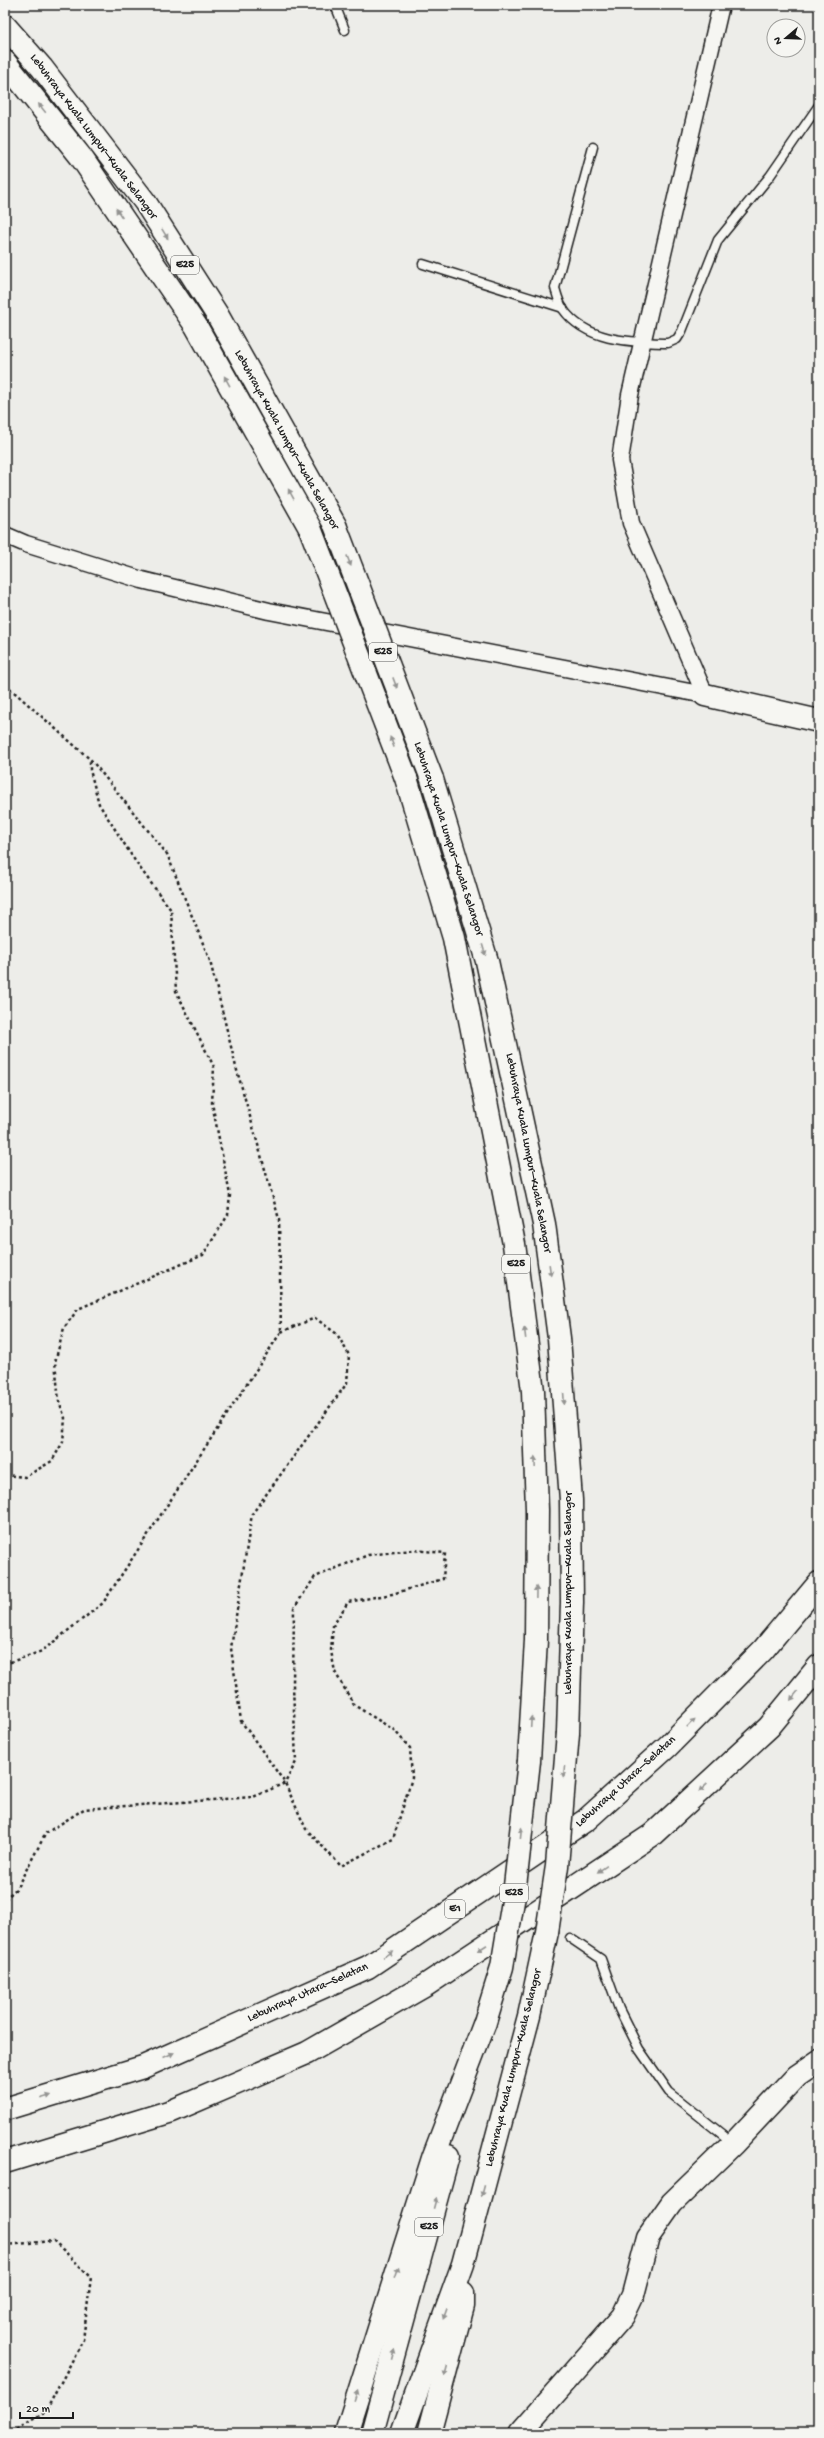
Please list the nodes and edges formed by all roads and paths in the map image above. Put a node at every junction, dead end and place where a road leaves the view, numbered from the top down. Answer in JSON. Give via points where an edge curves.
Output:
{"nodes":[{"id":1,"x":336,"y":5,"type":"edge"},
{"id":2,"x":721,"y":5,"type":"edge"},
{"id":3,"x":5,"y":26,"type":"edge"},
{"id":4,"x":345,"y":30,"type":"dead end"},
{"id":5,"x":5,"y":62,"type":"edge"},
{"id":6,"x":819,"y":105,"type":"edge"},
{"id":7,"x":593,"y":147,"type":"dead end"},
{"id":8,"x":423,"y":264,"type":"dead end"},
{"id":9,"x":562,"y":308,"type":"junction"},
{"id":10,"x":642,"y":342,"type":"junction"},
{"id":11,"x":5,"y":535,"type":"edge"},
{"id":12,"x":5,"y":684,"type":"edge"},
{"id":13,"x":705,"y":695,"type":"junction"},
{"id":14,"x":819,"y":721,"type":"edge"},
{"id":15,"x":90,"y":759,"type":"junction"},
{"id":16,"x":281,"y":1332,"type":"junction"},
{"id":17,"x":5,"y":1475,"type":"edge"},
{"id":18,"x":819,"y":1583,"type":"edge"},
{"id":19,"x":5,"y":1664,"type":"edge"},
{"id":20,"x":819,"y":1666,"type":"edge"},
{"id":21,"x":285,"y":1782,"type":"junction"},
{"id":22,"x":5,"y":1899,"type":"edge"},
{"id":23,"x":570,"y":1938,"type":"dead end"},
{"id":24,"x":485,"y":2022,"type":"junction"},
{"id":25,"x":819,"y":2061,"type":"edge"},
{"id":26,"x":5,"y":2109,"type":"edge"},
{"id":27,"x":734,"y":2143,"type":"junction"},
{"id":28,"x":5,"y":2162,"type":"edge"},
{"id":29,"x":5,"y":2245,"type":"edge"},
{"id":30,"x":463,"y":2264,"type":"junction"},
{"id":31,"x":12,"y":2433,"type":"edge"},
{"id":32,"x":346,"y":2433,"type":"edge"},
{"id":33,"x":372,"y":2433,"type":"edge"},
{"id":34,"x":402,"y":2433,"type":"edge"},
{"id":35,"x":429,"y":2433,"type":"edge"},
{"id":36,"x":520,"y":2433,"type":"edge"}],
"edges":[{"from":1,"to":4,"type":"lane"},
{"from":2,"to":10,"type":"street"},
{"from":3,"to":30,"type":"main road","name":"Lebuhraya Kuala Lumpur–Kuala Selangor","number":"E25","one_way":true,"bridge":true,"via":[[42,68],[145,202],[218,316],[335,525],[432,779],[487,961],[544,1224],[559,1338],[571,1500],[572,1602],[568,1733],[557,1866],[530,2016]]},
{"from":24,"to":5,"type":"main road","name":"Lebuhraya Kuala Lumpur–Kuala Selangor","number":"E25","one_way":true,"bridge":true,"via":[[502,1967],[512,1909],[529,1761],[536,1640],[537,1517],[533,1391],[514,1244],[454,938],[406,778],[310,528],[196,326],[81,157]]},
{"from":6,"to":10,"type":"lane","via":[[770,176],[718,240],[677,339],[668,343]]},
{"from":7,"to":9,"type":"lane","via":[[555,288]]},
{"from":8,"to":9,"type":"lane"},
{"from":9,"to":10,"type":"lane","via":[[583,329],[610,338]]},
{"from":10,"to":13,"type":"street","via":[[630,394],[620,460],[631,523]]},
{"from":11,"to":13,"type":"street","via":[[142,580],[269,612]]},
{"from":12,"to":15,"type":"path"},
{"from":13,"to":14,"type":"main road"},
{"from":15,"to":16,"type":"path","via":[[167,854],[210,961],[278,1219]]},
{"from":15,"to":17,"type":"path","via":[[90,770],[99,804],[137,864],[171,910],[176,990],[214,1067],[212,1102],[230,1194],[228,1215],[203,1255],[78,1309],[64,1328],[55,1362],[59,1402],[65,1418],[63,1442],[52,1461],[25,1477]]},
{"from":16,"to":19,"type":"path","via":[[103,1603],[42,1651]]},
{"from":16,"to":21,"type":"path","via":[[315,1318],[337,1334],[349,1355],[347,1384],[252,1514],[231,1648],[241,1721]]},
{"from":26,"to":18,"type":"main road","name":"Lebuhraya Utara–Selatan","number":"E1","one_way":true,"via":[[143,2067],[368,1967],[586,1820],[668,1746],[758,1655]]},
{"from":20,"to":28,"type":"main road","one_way":true,"via":[[769,1727],[652,1835],[426,1985],[307,2053],[172,2111]]},
{"from":21,"to":21,"type":"path","via":[[306,1829],[341,1866],[393,1839],[412,1778],[410,1748],[394,1730],[354,1706],[335,1672],[331,1651],[333,1626],[348,1602],[392,1594],[443,1579],[445,1553],[413,1550],[368,1555],[315,1578],[294,1608],[296,1762]]},
{"from":21,"to":22,"type":"path","via":[[253,1796],[84,1810],[46,1833],[16,1889]]},
{"from":23,"to":27,"type":"lane","via":[[601,1959],[618,2009],[639,2050],[669,2092]]},
{"from":32,"to":24,"type":"main road","one_way":true,"via":[[432,2158]]},
{"from":33,"to":24,"type":"main road","name":"Lebuhraya Kuala Lumpur–Kuala Selangor","number":"E25","one_way":true},
{"from":25,"to":27,"type":"main road","via":[[797,2076]]},
{"from":27,"to":36,"type":"main road","via":[[672,2203],[663,2215],[648,2237],[632,2295],[623,2316]]},
{"from":29,"to":31,"type":"path","via":[[54,2241],[91,2277],[83,2340],[46,2411]]},
{"from":30,"to":34,"type":"main road","name":"Lebuhraya Kuala Lumpur–Kuala Selangor","number":"E25","one_way":true},
{"from":30,"to":35,"type":"main road","one_way":true,"via":[[463,2306]]}]}
